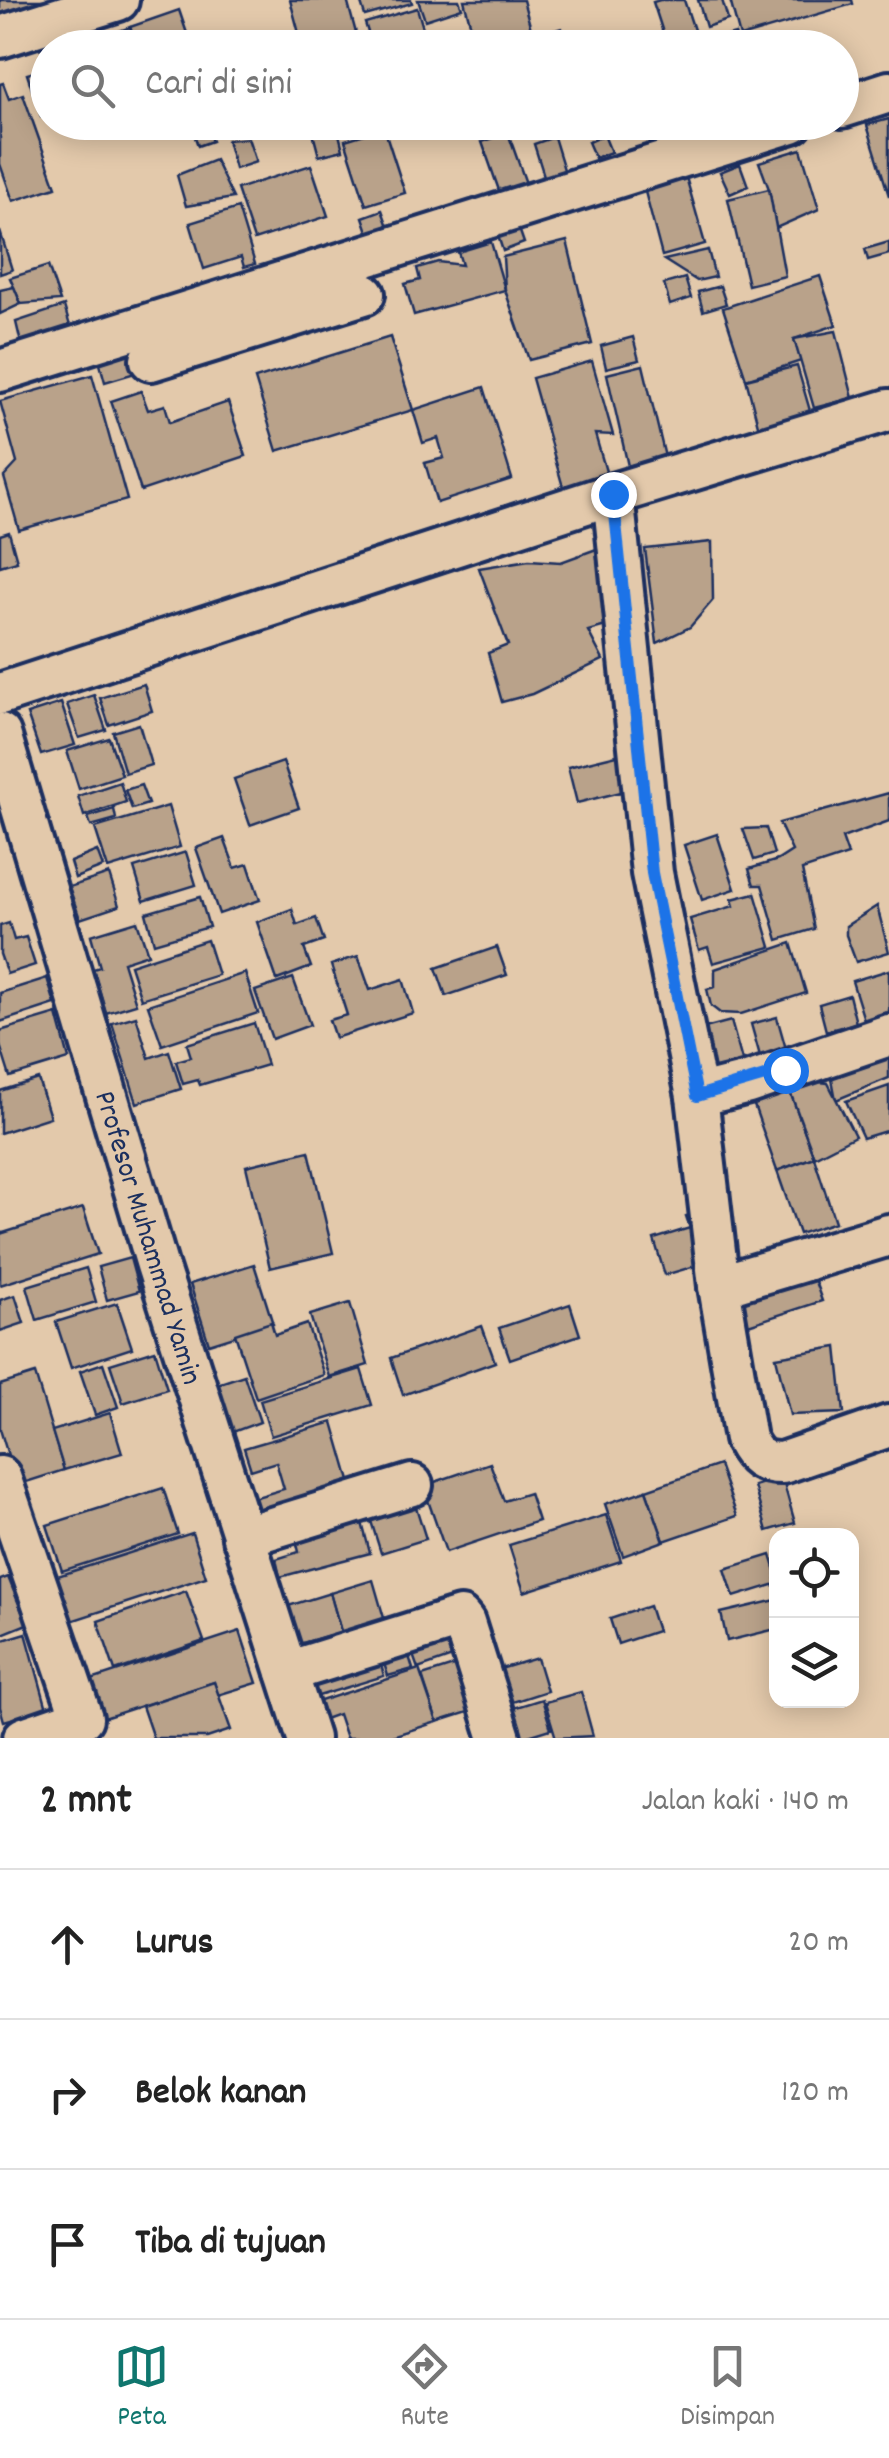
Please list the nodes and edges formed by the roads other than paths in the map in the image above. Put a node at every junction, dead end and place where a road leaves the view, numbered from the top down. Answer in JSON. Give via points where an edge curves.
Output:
{"nodes":[{"id":1,"x":118,"y":0,"type":"edge"},
{"id":2,"x":0,"y":37,"type":"edge"},
{"id":3,"x":889,"y":92,"type":"edge"},
{"id":4,"x":859,"y":102,"type":"edge"},
{"id":5,"x":741,"y":140,"type":"edge"},
{"id":6,"x":364,"y":294,"type":"dead end"},
{"id":7,"x":272,"y":304,"type":"junction"},
{"id":8,"x":0,"y":371,"type":"edge"},
{"id":9,"x":889,"y":410,"type":"edge"},
{"id":10,"x":613,"y":494,"type":"junction"},
{"id":11,"x":0,"y":694,"type":"edge"},
{"id":12,"x":0,"y":734,"type":"edge"},
{"id":13,"x":889,"y":1035,"type":"edge"},
{"id":14,"x":697,"y":1096,"type":"junction"},
{"id":15,"x":889,"y":1235,"type":"edge"},
{"id":16,"x":719,"y":1286,"type":"junction"},
{"id":17,"x":889,"y":1426,"type":"edge"},
{"id":18,"x":0,"y":1477,"type":"edge"},
{"id":19,"x":412,"y":1485,"type":"dead end"},
{"id":20,"x":242,"y":1538,"type":"junction"},
{"id":21,"x":12,"y":1552,"type":"edge"},
{"id":22,"x":287,"y":1672,"type":"junction"},
{"id":23,"x":85,"y":1728,"type":"edge"},
{"id":24,"x":24,"y":1738,"type":"edge"},
{"id":25,"x":308,"y":1738,"type":"edge"},
{"id":26,"x":500,"y":1738,"type":"edge"}],
"edges":[{"from":1,"to":2,"type":"street"},
{"from":3,"to":4,"type":"street"},
{"from":5,"to":7,"type":"street"},
{"from":6,"to":7,"type":"street"},
{"from":7,"to":8,"type":"street","via":[[166,343]]},
{"from":9,"to":10,"type":"street"},
{"from":10,"to":11,"type":"street"},
{"from":10,"to":14,"type":"street","via":[[652,873]]},
{"from":12,"to":20,"type":"street","name":"Profesor Muhammad Yamin"},
{"from":13,"to":14,"type":"street"},
{"from":14,"to":16,"type":"street"},
{"from":15,"to":16,"type":"street"},
{"from":16,"to":17,"type":"street","via":[[745,1439],[754,1456],[782,1463]]},
{"from":18,"to":21,"type":"street"},
{"from":19,"to":20,"type":"street"},
{"from":20,"to":22,"type":"street","name":"Profesor Muhammad Yamin"},
{"from":21,"to":23,"type":"street"},
{"from":22,"to":25,"type":"street","name":"Profesor Muhammad Yamin"},
{"from":22,"to":26,"type":"street","via":[[460,1618]]},
{"from":23,"to":24,"type":"street"}]}
